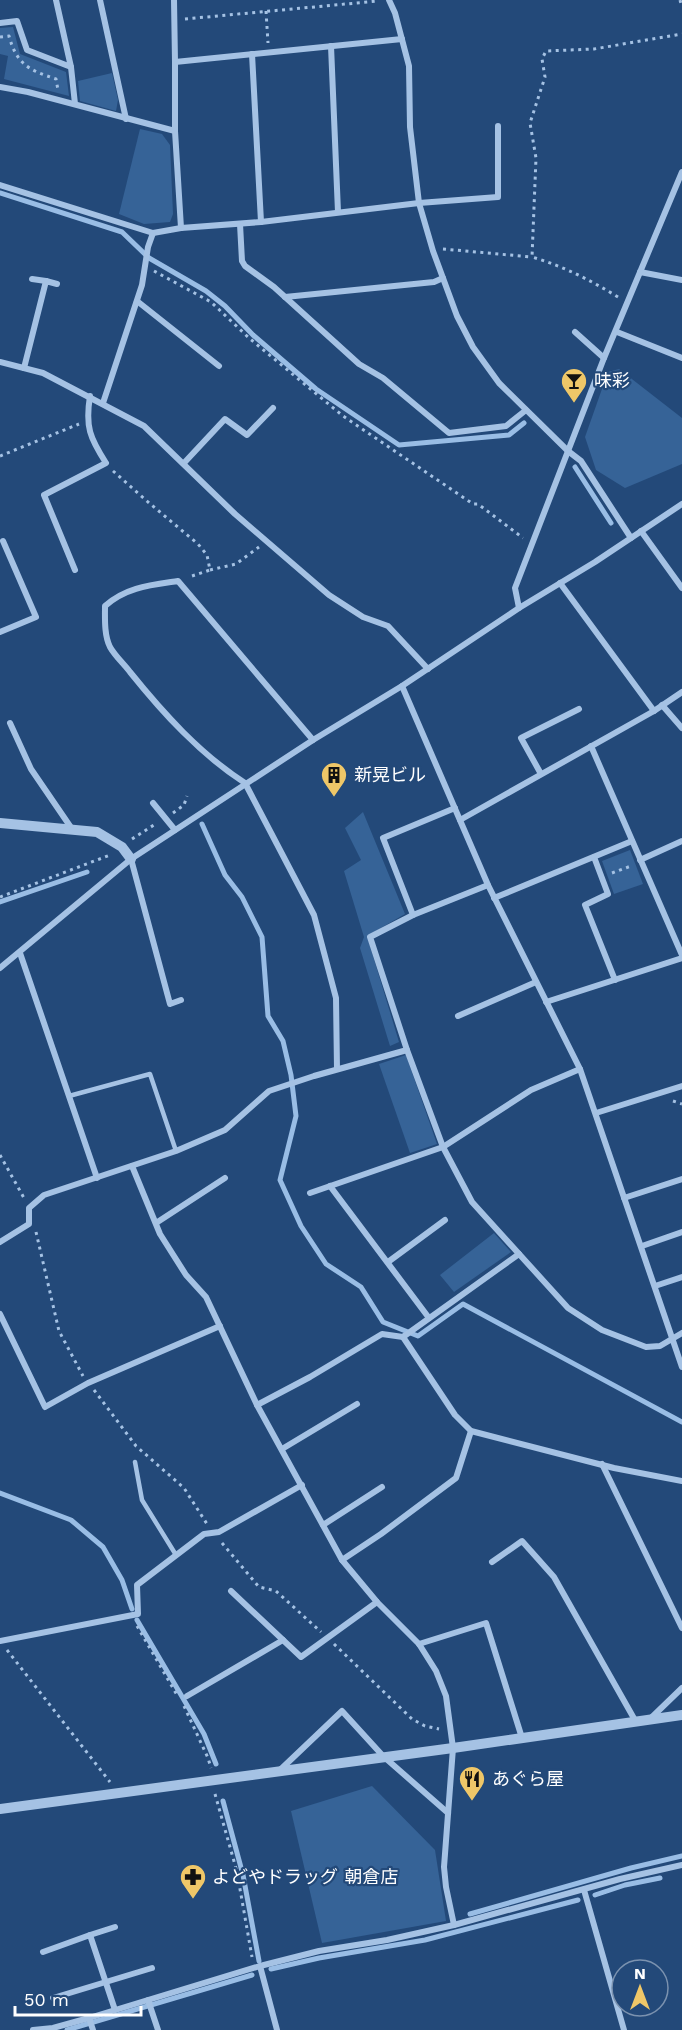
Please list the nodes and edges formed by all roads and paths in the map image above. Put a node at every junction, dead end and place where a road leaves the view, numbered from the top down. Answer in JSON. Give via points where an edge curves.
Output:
{"nodes":[{"id":1,"x":56,"y":0,"type":"edge"},
{"id":2,"x":100,"y":0,"type":"edge"},
{"id":3,"x":174,"y":0,"type":"edge"},
{"id":4,"x":389,"y":0,"type":"edge"},
{"id":5,"x":680,"y":0,"type":"edge"},
{"id":6,"x":682,"y":8,"type":"edge"},
{"id":7,"x":266,"y":11,"type":"junction"},
{"id":8,"x":175,"y":20,"type":"junction"},
{"id":9,"x":0,"y":23,"type":"edge"},
{"id":10,"x":682,"y":34,"type":"edge"},
{"id":11,"x":402,"y":39,"type":"junction"},
{"id":12,"x":331,"y":46,"type":"junction"},
{"id":13,"x":268,"y":52,"type":"junction"},
{"id":14,"x":252,"y":54,"type":"junction"},
{"id":15,"x":175,"y":62,"type":"junction"},
{"id":16,"x":71,"y":67,"type":"junction"},
{"id":17,"x":0,"y":87,"type":"edge"},
{"id":18,"x":75,"y":104,"type":"junction"},
{"id":19,"x":126,"y":118,"type":"junction"},
{"id":20,"x":498,"y":126,"type":"dead end"},
{"id":21,"x":175,"y":130,"type":"junction"},
{"id":22,"x":682,"y":172,"type":"edge"},
{"id":23,"x":0,"y":185,"type":"edge"},
{"id":24,"x":419,"y":203,"type":"junction"},
{"id":25,"x":338,"y":212,"type":"junction"},
{"id":26,"x":261,"y":222,"type":"junction"},
{"id":27,"x":240,"y":224,"type":"junction"},
{"id":28,"x":181,"y":228,"type":"junction"},
{"id":29,"x":153,"y":233,"type":"junction"},
{"id":30,"x":432,"y":248,"type":"junction"},
{"id":31,"x":532,"y":257,"type":"junction"},
{"id":32,"x":145,"y":264,"type":"junction"},
{"id":33,"x":640,"y":272,"type":"junction"},
{"id":34,"x":443,"y":278,"type":"junction"},
{"id":35,"x":32,"y":279,"type":"dead end"},
{"id":36,"x":682,"y":280,"type":"edge"},
{"id":37,"x":46,"y":281,"type":"junction"},
{"id":38,"x":57,"y":284,"type":"dead end"},
{"id":39,"x":285,"y":297,"type":"junction"},
{"id":40,"x":137,"y":300,"type":"junction"},
{"id":41,"x":629,"y":303,"type":"junction"},
{"id":42,"x":575,"y":332,"type":"dead end"},
{"id":43,"x":617,"y":332,"type":"junction"},
{"id":44,"x":604,"y":358,"type":"junction"},
{"id":45,"x":682,"y":358,"type":"edge"},
{"id":46,"x":0,"y":362,"type":"edge"},
{"id":47,"x":219,"y":366,"type":"dead end"},
{"id":48,"x":24,"y":368,"type":"junction"},
{"id":49,"x":90,"y":396,"type":"junction"},
{"id":50,"x":103,"y":403,"type":"junction"},
{"id":51,"x":273,"y":408,"type":"dead end"},
{"id":52,"x":526,"y":410,"type":"junction"},
{"id":53,"x":87,"y":421,"type":"junction"},
{"id":54,"x":568,"y":451,"type":"junction"},
{"id":55,"x":0,"y":456,"type":"edge"},
{"id":56,"x":105,"y":463,"type":"junction"},
{"id":57,"x":184,"y":464,"type":"junction"},
{"id":58,"x":682,"y":504,"type":"edge"},
{"id":59,"x":641,"y":531,"type":"junction"},
{"id":60,"x":631,"y":538,"type":"junction"},
{"id":61,"x":1,"y":539,"type":"edge"},
{"id":62,"x":266,"y":541,"type":"junction"},
{"id":63,"x":532,"y":545,"type":"junction"},
{"id":64,"x":75,"y":570,"type":"dead end"},
{"id":65,"x":210,"y":570,"type":"junction"},
{"id":66,"x":178,"y":581,"type":"junction"},
{"id":67,"x":560,"y":584,"type":"junction"},
{"id":68,"x":682,"y":588,"type":"edge"},
{"id":69,"x":519,"y":608,"type":"junction"},
{"id":70,"x":0,"y":633,"type":"edge"},
{"id":71,"x":428,"y":669,"type":"junction"},
{"id":72,"x":402,"y":686,"type":"junction"},
{"id":73,"x":682,"y":692,"type":"edge"},
{"id":74,"x":663,"y":705,"type":"junction"},
{"id":75,"x":579,"y":709,"type":"dead end"},
{"id":76,"x":654,"y":711,"type":"junction"},
{"id":77,"x":10,"y":723,"type":"dead end"},
{"id":78,"x":682,"y":728,"type":"edge"},
{"id":79,"x":313,"y":740,"type":"junction"},
{"id":80,"x":591,"y":746,"type":"junction"},
{"id":81,"x":541,"y":774,"type":"junction"},
{"id":82,"x":245,"y":783,"type":"junction"},
{"id":83,"x":153,"y":803,"type":"dead end"},
{"id":84,"x":455,"y":808,"type":"junction"},
{"id":85,"x":460,"y":820,"type":"junction"},
{"id":86,"x":0,"y":823,"type":"edge"},
{"id":87,"x":72,"y":829,"type":"junction"},
{"id":88,"x":175,"y":830,"type":"junction"},
{"id":89,"x":632,"y":841,"type":"junction"},
{"id":90,"x":682,"y":841,"type":"edge"},
{"id":91,"x":122,"y":847,"type":"junction"},
{"id":92,"x":594,"y":857,"type":"junction"},
{"id":93,"x":131,"y":859,"type":"junction"},
{"id":94,"x":641,"y":861,"type":"junction"},
{"id":95,"x":602,"y":877,"type":"junction"},
{"id":96,"x":488,"y":885,"type":"junction"},
{"id":97,"x":0,"y":897,"type":"edge"},
{"id":98,"x":494,"y":898,"type":"junction"},
{"id":99,"x":413,"y":915,"type":"junction"},
{"id":100,"x":20,"y":953,"type":"junction"},
{"id":101,"x":682,"y":957,"type":"edge"},
{"id":102,"x":0,"y":968,"type":"edge"},
{"id":103,"x":615,"y":980,"type":"junction"},
{"id":104,"x":536,"y":982,"type":"junction"},
{"id":105,"x":181,"y":1000,"type":"dead end"},
{"id":106,"x":546,"y":1002,"type":"junction"},
{"id":107,"x":170,"y":1004,"type":"junction"},
{"id":108,"x":160,"y":1006,"type":"dead end"},
{"id":109,"x":458,"y":1016,"type":"dead end"},
{"id":110,"x":407,"y":1050,"type":"junction"},
{"id":111,"x":337,"y":1070,"type":"junction"},
{"id":112,"x":580,"y":1070,"type":"junction"},
{"id":113,"x":682,"y":1086,"type":"edge"},
{"id":114,"x":69,"y":1096,"type":"junction"},
{"id":115,"x":676,"y":1103,"type":"dead end"},
{"id":116,"x":682,"y":1104,"type":"edge"},
{"id":117,"x":596,"y":1113,"type":"junction"},
{"id":118,"x":443,"y":1147,"type":"junction"},
{"id":119,"x":176,"y":1151,"type":"junction"},
{"id":120,"x":0,"y":1155,"type":"edge"},
{"id":121,"x":132,"y":1166,"type":"junction"},
{"id":122,"x":97,"y":1178,"type":"junction"},
{"id":123,"x":225,"y":1178,"type":"dead end"},
{"id":124,"x":682,"y":1179,"type":"edge"},
{"id":125,"x":330,"y":1186,"type":"junction"},
{"id":126,"x":310,"y":1193,"type":"dead end"},
{"id":127,"x":624,"y":1198,"type":"junction"},
{"id":128,"x":29,"y":1208,"type":"junction"},
{"id":129,"x":445,"y":1220,"type":"dead end"},
{"id":130,"x":156,"y":1223,"type":"junction"},
{"id":131,"x":682,"y":1232,"type":"edge"},
{"id":132,"x":0,"y":1241,"type":"edge"},
{"id":133,"x":642,"y":1246,"type":"junction"},
{"id":134,"x":519,"y":1254,"type":"junction"},
{"id":135,"x":388,"y":1262,"type":"junction"},
{"id":136,"x":682,"y":1277,"type":"edge"},
{"id":137,"x":656,"y":1287,"type":"junction"},
{"id":138,"x":0,"y":1314,"type":"edge"},
{"id":139,"x":429,"y":1318,"type":"junction"},
{"id":140,"x":220,"y":1326,"type":"junction"},
{"id":141,"x":682,"y":1333,"type":"edge"},
{"id":142,"x":404,"y":1337,"type":"junction"},
{"id":143,"x":673,"y":1338,"type":"junction"},
{"id":144,"x":682,"y":1367,"type":"edge"},
{"id":145,"x":357,"y":1404,"type":"dead end"},
{"id":146,"x":256,"y":1405,"type":"junction"},
{"id":147,"x":471,"y":1431,"type":"junction"},
{"id":148,"x":282,"y":1449,"type":"junction"},
{"id":149,"x":135,"y":1462,"type":"dead end"},
{"id":150,"x":602,"y":1464,"type":"junction"},
{"id":151,"x":682,"y":1481,"type":"edge"},
{"id":152,"x":302,"y":1485,"type":"junction"},
{"id":153,"x":382,"y":1487,"type":"dead end"},
{"id":154,"x":323,"y":1525,"type":"junction"},
{"id":155,"x":213,"y":1533,"type":"junction"},
{"id":156,"x":176,"y":1555,"type":"junction"},
{"id":157,"x":342,"y":1560,"type":"junction"},
{"id":158,"x":492,"y":1562,"type":"dead end"},
{"id":159,"x":231,"y":1591,"type":"dead end"},
{"id":160,"x":377,"y":1602,"type":"junction"},
{"id":161,"x":682,"y":1628,"type":"edge"},
{"id":162,"x":327,"y":1638,"type":"junction"},
{"id":163,"x":283,"y":1640,"type":"junction"},
{"id":164,"x":0,"y":1641,"type":"edge"},
{"id":165,"x":419,"y":1644,"type":"junction"},
{"id":166,"x":682,"y":1688,"type":"edge"},
{"id":167,"x":188,"y":1696,"type":"dead end"},
{"id":168,"x":682,"y":1715,"type":"edge"},
{"id":169,"x":648,"y":1720,"type":"junction"},
{"id":170,"x":636,"y":1722,"type":"junction"},
{"id":171,"x":450,"y":1732,"type":"junction"},
{"id":172,"x":522,"y":1738,"type":"junction"},
{"id":173,"x":453,"y":1748,"type":"junction"},
{"id":174,"x":383,"y":1756,"type":"junction"},
{"id":175,"x":279,"y":1771,"type":"junction"},
{"id":176,"x":211,"y":1780,"type":"junction"},
{"id":177,"x":119,"y":1793,"type":"junction"},
{"id":178,"x":0,"y":1809,"type":"edge"},
{"id":179,"x":448,"y":1813,"type":"junction"},
{"id":180,"x":682,"y":1865,"type":"edge"},
{"id":181,"x":584,"y":1890,"type":"junction"},
{"id":182,"x":454,"y":1925,"type":"junction"},
{"id":183,"x":115,"y":1927,"type":"dead end"},
{"id":184,"x":90,"y":1935,"type":"junction"},
{"id":185,"x":43,"y":1952,"type":"dead end"},
{"id":186,"x":257,"y":1967,"type":"junction"},
{"id":187,"x":152,"y":1968,"type":"dead end"},
{"id":188,"x":105,"y":1983,"type":"junction"},
{"id":189,"x":53,"y":1998,"type":"dead end"},
{"id":190,"x":148,"y":2000,"type":"junction"},
{"id":191,"x":115,"y":2010,"type":"junction"},
{"id":192,"x":89,"y":2018,"type":"junction"},
{"id":193,"x":93,"y":2029,"type":"edge"},
{"id":194,"x":33,"y":2030,"type":"edge"},
{"id":195,"x":158,"y":2030,"type":"edge"},
{"id":196,"x":277,"y":2030,"type":"edge"},
{"id":197,"x":624,"y":2030,"type":"edge"}],
"edges":[{"from":1,"to":16,"type":"street"},
{"from":2,"to":19,"type":"street"},
{"from":3,"to":8,"type":"street"},
{"from":4,"to":7,"type":"path"},
{"from":4,"to":11,"type":"street"},
{"from":5,"to":6,"type":"path"},
{"from":7,"to":8,"type":"path"},
{"from":7,"to":13,"type":"path"},
{"from":8,"to":15,"type":"street"},
{"from":9,"to":16,"type":"street","via":[[17,21],[27,50]]},
{"from":10,"to":31,"type":"path","via":[[594,49],[546,51],[542,59],[545,77],[530,123],[536,158]]},
{"from":11,"to":12,"type":"street"},
{"from":11,"to":24,"type":"street","via":[[409,66],[410,127]]},
{"from":12,"to":13,"type":"street"},
{"from":12,"to":25,"type":"street"},
{"from":13,"to":14,"type":"street"},
{"from":14,"to":15,"type":"street"},
{"from":14,"to":26,"type":"street"},
{"from":15,"to":21,"type":"street"},
{"from":16,"to":18,"type":"street"},
{"from":17,"to":18,"type":"street"},
{"from":18,"to":19,"type":"street"},
{"from":19,"to":21,"type":"street"},
{"from":20,"to":24,"type":"street","via":[[498,197]]},
{"from":21,"to":28,"type":"street"},
{"from":22,"to":33,"type":"street"},
{"from":23,"to":29,"type":"street"},
{"from":24,"to":25,"type":"street"},
{"from":24,"to":30,"type":"street"},
{"from":25,"to":26,"type":"street"},
{"from":26,"to":27,"type":"street"},
{"from":27,"to":28,"type":"street"},
{"from":27,"to":39,"type":"street","via":[[245,266]]},
{"from":28,"to":29,"type":"street"},
{"from":29,"to":32,"type":"street"},
{"from":30,"to":31,"type":"path"},
{"from":30,"to":34,"type":"street"},
{"from":31,"to":41,"type":"path","via":[[582,276]]},
{"from":32,"to":40,"type":"street"},
{"from":32,"to":63,"type":"path","via":[[211,302],[343,416],[478,504]]},
{"from":33,"to":36,"type":"street"},
{"from":33,"to":41,"type":"street"},
{"from":34,"to":39,"type":"street"},
{"from":34,"to":52,"type":"street","via":[[473,347],[499,383]]},
{"from":35,"to":37,"type":"street"},
{"from":37,"to":38,"type":"street"},
{"from":37,"to":48,"type":"street"},
{"from":39,"to":52,"type":"street","via":[[359,364],[383,378],[449,433],[506,426]]},
{"from":40,"to":47,"type":"street"},
{"from":40,"to":50,"type":"street"},
{"from":41,"to":43,"type":"street"},
{"from":42,"to":44,"type":"street"},
{"from":43,"to":44,"type":"street"},
{"from":43,"to":45,"type":"street"},
{"from":44,"to":54,"type":"street"},
{"from":46,"to":48,"type":"street"},
{"from":48,"to":49,"type":"street"},
{"from":49,"to":50,"type":"street"},
{"from":49,"to":53,"type":"street"},
{"from":50,"to":57,"type":"street","via":[[144,426]]},
{"from":51,"to":57,"type":"street","via":[[247,435],[225,419]]},
{"from":52,"to":54,"type":"street"},
{"from":53,"to":55,"type":"path"},
{"from":53,"to":56,"type":"street","via":[[90,436]]},
{"from":54,"to":60,"type":"street","via":[[582,461]]},
{"from":54,"to":63,"type":"street"},
{"from":56,"to":64,"type":"street","via":[[44,495]]},
{"from":56,"to":65,"type":"path","via":[[198,544],[207,555]]},
{"from":57,"to":62,"type":"street"},
{"from":58,"to":59,"type":"street"},
{"from":59,"to":60,"type":"street"},
{"from":59,"to":68,"type":"street"},
{"from":60,"to":67,"type":"street"},
{"from":61,"to":70,"type":"street","via":[[36,617]]},
{"from":62,"to":65,"type":"path","via":[[236,564]]},
{"from":62,"to":71,"type":"street","via":[[329,595],[363,617],[388,626]]},
{"from":63,"to":69,"type":"street","via":[[515,588]]},
{"from":65,"to":66,"type":"path"},
{"from":66,"to":79,"type":"street"},
{"from":66,"to":82,"type":"street","via":[[137,587],[115,596],[105,606],[109,646],[190,739]]},
{"from":67,"to":69,"type":"street"},
{"from":67,"to":76,"type":"street"},
{"from":69,"to":71,"type":"street"},
{"from":71,"to":72,"type":"street"},
{"from":72,"to":79,"type":"street"},
{"from":72,"to":84,"type":"street"},
{"from":73,"to":74,"type":"street"},
{"from":74,"to":76,"type":"street"},
{"from":74,"to":78,"type":"street"},
{"from":75,"to":81,"type":"street","via":[[521,738]]},
{"from":76,"to":80,"type":"street"},
{"from":77,"to":87,"type":"street","via":[[31,769]]},
{"from":79,"to":82,"type":"street"},
{"from":80,"to":81,"type":"street"},
{"from":80,"to":89,"type":"street"},
{"from":81,"to":85,"type":"street"},
{"from":82,"to":88,"type":"street"},
{"from":82,"to":111,"type":"street","via":[[314,915],[336,998]]},
{"from":83,"to":88,"type":"street"},
{"from":84,"to":85,"type":"street"},
{"from":84,"to":99,"type":"street","via":[[383,838]]},
{"from":85,"to":96,"type":"street"},
{"from":86,"to":87,"type":"street"},
{"from":87,"to":91,"type":"street","via":[[97,832]]},
{"from":88,"to":93,"type":"street"},
{"from":89,"to":92,"type":"street"},
{"from":89,"to":94,"type":"street"},
{"from":90,"to":94,"type":"street"},
{"from":91,"to":93,"type":"street"},
{"from":91,"to":97,"type":"path","via":[[107,857]]},
{"from":92,"to":95,"type":"street"},
{"from":92,"to":98,"type":"street"},
{"from":93,"to":100,"type":"street"},
{"from":93,"to":107,"type":"street"},
{"from":94,"to":95,"type":"path"},
{"from":94,"to":101,"type":"street"},
{"from":95,"to":103,"type":"street","via":[[609,894],[585,904]]},
{"from":96,"to":98,"type":"street"},
{"from":96,"to":99,"type":"street"},
{"from":98,"to":104,"type":"street"},
{"from":99,"to":110,"type":"street","via":[[370,937]]},
{"from":100,"to":102,"type":"street"},
{"from":100,"to":114,"type":"street"},
{"from":101,"to":103,"type":"street"},
{"from":103,"to":106,"type":"street"},
{"from":104,"to":106,"type":"street"},
{"from":104,"to":109,"type":"street"},
{"from":105,"to":107,"type":"street"},
{"from":106,"to":112,"type":"street"},
{"from":107,"to":108,"type":"street"},
{"from":110,"to":111,"type":"street"},
{"from":110,"to":118,"type":"street"},
{"from":111,"to":119,"type":"street","via":[[269,1091],[225,1130]]},
{"from":112,"to":117,"type":"street"},
{"from":112,"to":118,"type":"street","via":[[531,1090]]},
{"from":113,"to":117,"type":"street"},
{"from":114,"to":119,"type":"lane","via":[[150,1074]]},
{"from":114,"to":122,"type":"street"},
{"from":115,"to":116,"type":"path"},
{"from":117,"to":127,"type":"street"},
{"from":118,"to":125,"type":"street"},
{"from":118,"to":134,"type":"street","via":[[472,1202]]},
{"from":119,"to":121,"type":"street"},
{"from":120,"to":128,"type":"path"},
{"from":121,"to":122,"type":"street"},
{"from":121,"to":130,"type":"street"},
{"from":122,"to":128,"type":"street","via":[[44,1195]]},
{"from":123,"to":130,"type":"street"},
{"from":124,"to":127,"type":"street"},
{"from":125,"to":126,"type":"street"},
{"from":125,"to":135,"type":"street"},
{"from":127,"to":133,"type":"street"},
{"from":128,"to":132,"type":"street","via":[[29,1224]]},
{"from":129,"to":135,"type":"street"},
{"from":130,"to":140,"type":"street"},
{"from":131,"to":133,"type":"street"},
{"from":133,"to":137,"type":"street"},
{"from":134,"to":139,"type":"street"},
{"from":134,"to":143,"type":"street","via":[[568,1308],[602,1330],[646,1347],[660,1346]]},
{"from":135,"to":139,"type":"street"},
{"from":136,"to":137,"type":"street"},
{"from":137,"to":143,"type":"street"},
{"from":138,"to":140,"type":"street","via":[[45,1407],[88,1383]]},
{"from":139,"to":142,"type":"street"},
{"from":140,"to":146,"type":"street"},
{"from":141,"to":143,"type":"street"},
{"from":142,"to":146,"type":"street","via":[[382,1334]]},
{"from":142,"to":147,"type":"street","via":[[455,1415]]},
{"from":143,"to":144,"type":"street"},
{"from":145,"to":148,"type":"street"},
{"from":146,"to":148,"type":"street"},
{"from":147,"to":150,"type":"street"},
{"from":147,"to":157,"type":"street","via":[[456,1478]]},
{"from":148,"to":152,"type":"street"},
{"from":149,"to":156,"type":"lane","via":[[142,1500]]},
{"from":150,"to":151,"type":"street"},
{"from":150,"to":161,"type":"street"},
{"from":152,"to":154,"type":"street"},
{"from":152,"to":155,"type":"street"},
{"from":153,"to":154,"type":"street"},
{"from":154,"to":157,"type":"street"},
{"from":155,"to":156,"type":"street","via":[[204,1534]]},
{"from":155,"to":162,"type":"path","via":[[259,1587],[276,1591]]},
{"from":156,"to":164,"type":"street","via":[[137,1585],[138,1614]]},
{"from":157,"to":160,"type":"street"},
{"from":158,"to":170,"type":"street","via":[[522,1540],[554,1577]]},
{"from":159,"to":163,"type":"street"},
{"from":160,"to":162,"type":"street"},
{"from":160,"to":165,"type":"street"},
{"from":162,"to":163,"type":"street","via":[[301,1657]]},
{"from":162,"to":171,"type":"path","via":[[412,1719]]},
{"from":163,"to":167,"type":"street"},
{"from":164,"to":177,"type":"path"},
{"from":165,"to":171,"type":"street","via":[[446,1696]]},
{"from":165,"to":172,"type":"street","via":[[486,1623]]},
{"from":166,"to":169,"type":"street"},
{"from":168,"to":169,"type":"street"},
{"from":169,"to":170,"type":"street"},
{"from":170,"to":172,"type":"street"},
{"from":171,"to":173,"type":"street"},
{"from":172,"to":173,"type":"street"},
{"from":173,"to":174,"type":"street"},
{"from":173,"to":179,"type":"street"},
{"from":174,"to":175,"type":"street"},
{"from":174,"to":175,"type":"street","via":[[342,1711]]},
{"from":174,"to":179,"type":"street"},
{"from":175,"to":176,"type":"street"},
{"from":176,"to":177,"type":"street"},
{"from":176,"to":186,"type":"path","via":[[237,1872]]},
{"from":177,"to":178,"type":"street"},
{"from":179,"to":182,"type":"street","via":[[444,1867]]},
{"from":180,"to":181,"type":"street"},
{"from":181,"to":182,"type":"street"},
{"from":181,"to":197,"type":"street"},
{"from":182,"to":186,"type":"street"},
{"from":183,"to":184,"type":"street"},
{"from":184,"to":185,"type":"street"},
{"from":184,"to":188,"type":"street"},
{"from":186,"to":190,"type":"street"},
{"from":186,"to":196,"type":"street"},
{"from":187,"to":188,"type":"street"},
{"from":188,"to":189,"type":"street"},
{"from":188,"to":191,"type":"street"},
{"from":190,"to":191,"type":"street"},
{"from":190,"to":195,"type":"street"},
{"from":191,"to":192,"type":"street"},
{"from":192,"to":193,"type":"street"},
{"from":192,"to":194,"type":"street"}]}
